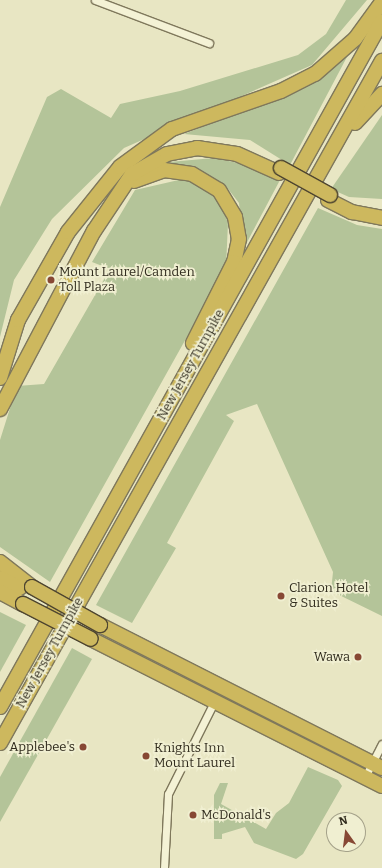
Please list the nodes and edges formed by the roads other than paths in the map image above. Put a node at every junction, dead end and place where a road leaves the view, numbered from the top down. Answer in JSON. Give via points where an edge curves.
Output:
{"nodes":[{"id":1,"x":95,"y":0,"type":"edge"},
{"id":2,"x":382,"y":2,"type":"edge"},
{"id":3,"x":382,"y":22,"type":"edge"},
{"id":4,"x":209,"y":43,"type":"dead end"},
{"id":5,"x":382,"y":61,"type":"edge"},
{"id":6,"x":382,"y":94,"type":"edge"},
{"id":7,"x":280,"y":170,"type":"junction"},
{"id":8,"x":96,"y":197,"type":"junction"},
{"id":9,"x":329,"y":198,"type":"junction"},
{"id":10,"x":112,"y":202,"type":"junction"},
{"id":11,"x":382,"y":211,"type":"edge"},
{"id":12,"x":382,"y":218,"type":"edge"},
{"id":13,"x":282,"y":240,"type":"junction"},
{"id":14,"x":8,"y":356,"type":"junction"},
{"id":15,"x":21,"y":365,"type":"junction"},
{"id":16,"x":0,"y":368,"type":"edge"},
{"id":17,"x":0,"y":378,"type":"edge"},
{"id":18,"x":0,"y":396,"type":"edge"},
{"id":19,"x":0,"y":409,"type":"edge"},
{"id":20,"x":150,"y":438,"type":"junction"},
{"id":21,"x":0,"y":562,"type":"edge"},
{"id":22,"x":0,"y":578,"type":"edge"},
{"id":23,"x":0,"y":592,"type":"edge"},
{"id":24,"x":28,"y":594,"type":"junction"},
{"id":25,"x":214,"y":700,"type":"junction"},
{"id":26,"x":0,"y":707,"type":"edge"},
{"id":27,"x":0,"y":743,"type":"edge"},
{"id":28,"x":382,"y":744,"type":"edge"},
{"id":29,"x":379,"y":767,"type":"edge"},
{"id":30,"x":374,"y":782,"type":"edge"},
{"id":31,"x":164,"y":868,"type":"edge"}],
"edges":[{"from":1,"to":4,"type":"street"},
{"from":2,"to":8,"type":"highway","via":[[363,30],[321,70],[287,89],[199,118],[159,136],[120,167]]},
{"from":3,"to":20,"type":"highway","name":"New Jersey Turnpike"},
{"from":5,"to":13,"type":"highway","name":"New Jersey Turnpike"},
{"from":6,"to":13,"type":"highway","via":[[353,125],[295,228]]},
{"from":7,"to":8,"type":"highway","via":[[232,144],[187,141],[142,158]]},
{"from":7,"to":9,"type":"highway"},
{"from":7,"to":10,"type":"highway","via":[[216,149],[186,149],[140,168],[125,182]]},
{"from":8,"to":14,"type":"highway","via":[[68,232],[18,320]]},
{"from":9,"to":11,"type":"highway"},
{"from":9,"to":12,"type":"highway","via":[[352,212]]},
{"from":10,"to":15,"type":"highway"},
{"from":10,"to":20,"type":"highway","via":[[142,176],[164,170],[185,172],[219,190],[238,224],[238,246],[231,269],[172,385]]},
{"from":13,"to":27,"type":"highway","name":"New Jersey Turnpike"},
{"from":14,"to":16,"type":"highway"},
{"from":14,"to":17,"type":"highway"},
{"from":15,"to":18,"type":"highway"},
{"from":15,"to":19,"type":"highway"},
{"from":20,"to":26,"type":"highway","name":"New Jersey Turnpike"},
{"from":21,"to":24,"type":"highway"},
{"from":22,"to":24,"type":"highway"},
{"from":23,"to":24,"type":"highway"},
{"from":24,"to":25,"type":"highway","bridge":true,"via":[[91,638]]},
{"from":24,"to":29,"type":"highway","bridge":true,"via":[[64,607]]},
{"from":25,"to":30,"type":"highway"},
{"from":25,"to":31,"type":"street","via":[[168,794]]},
{"from":28,"to":29,"type":"street"},
{"from":29,"to":30,"type":"street"},
{"from":29,"to":30,"type":"street"}]}
